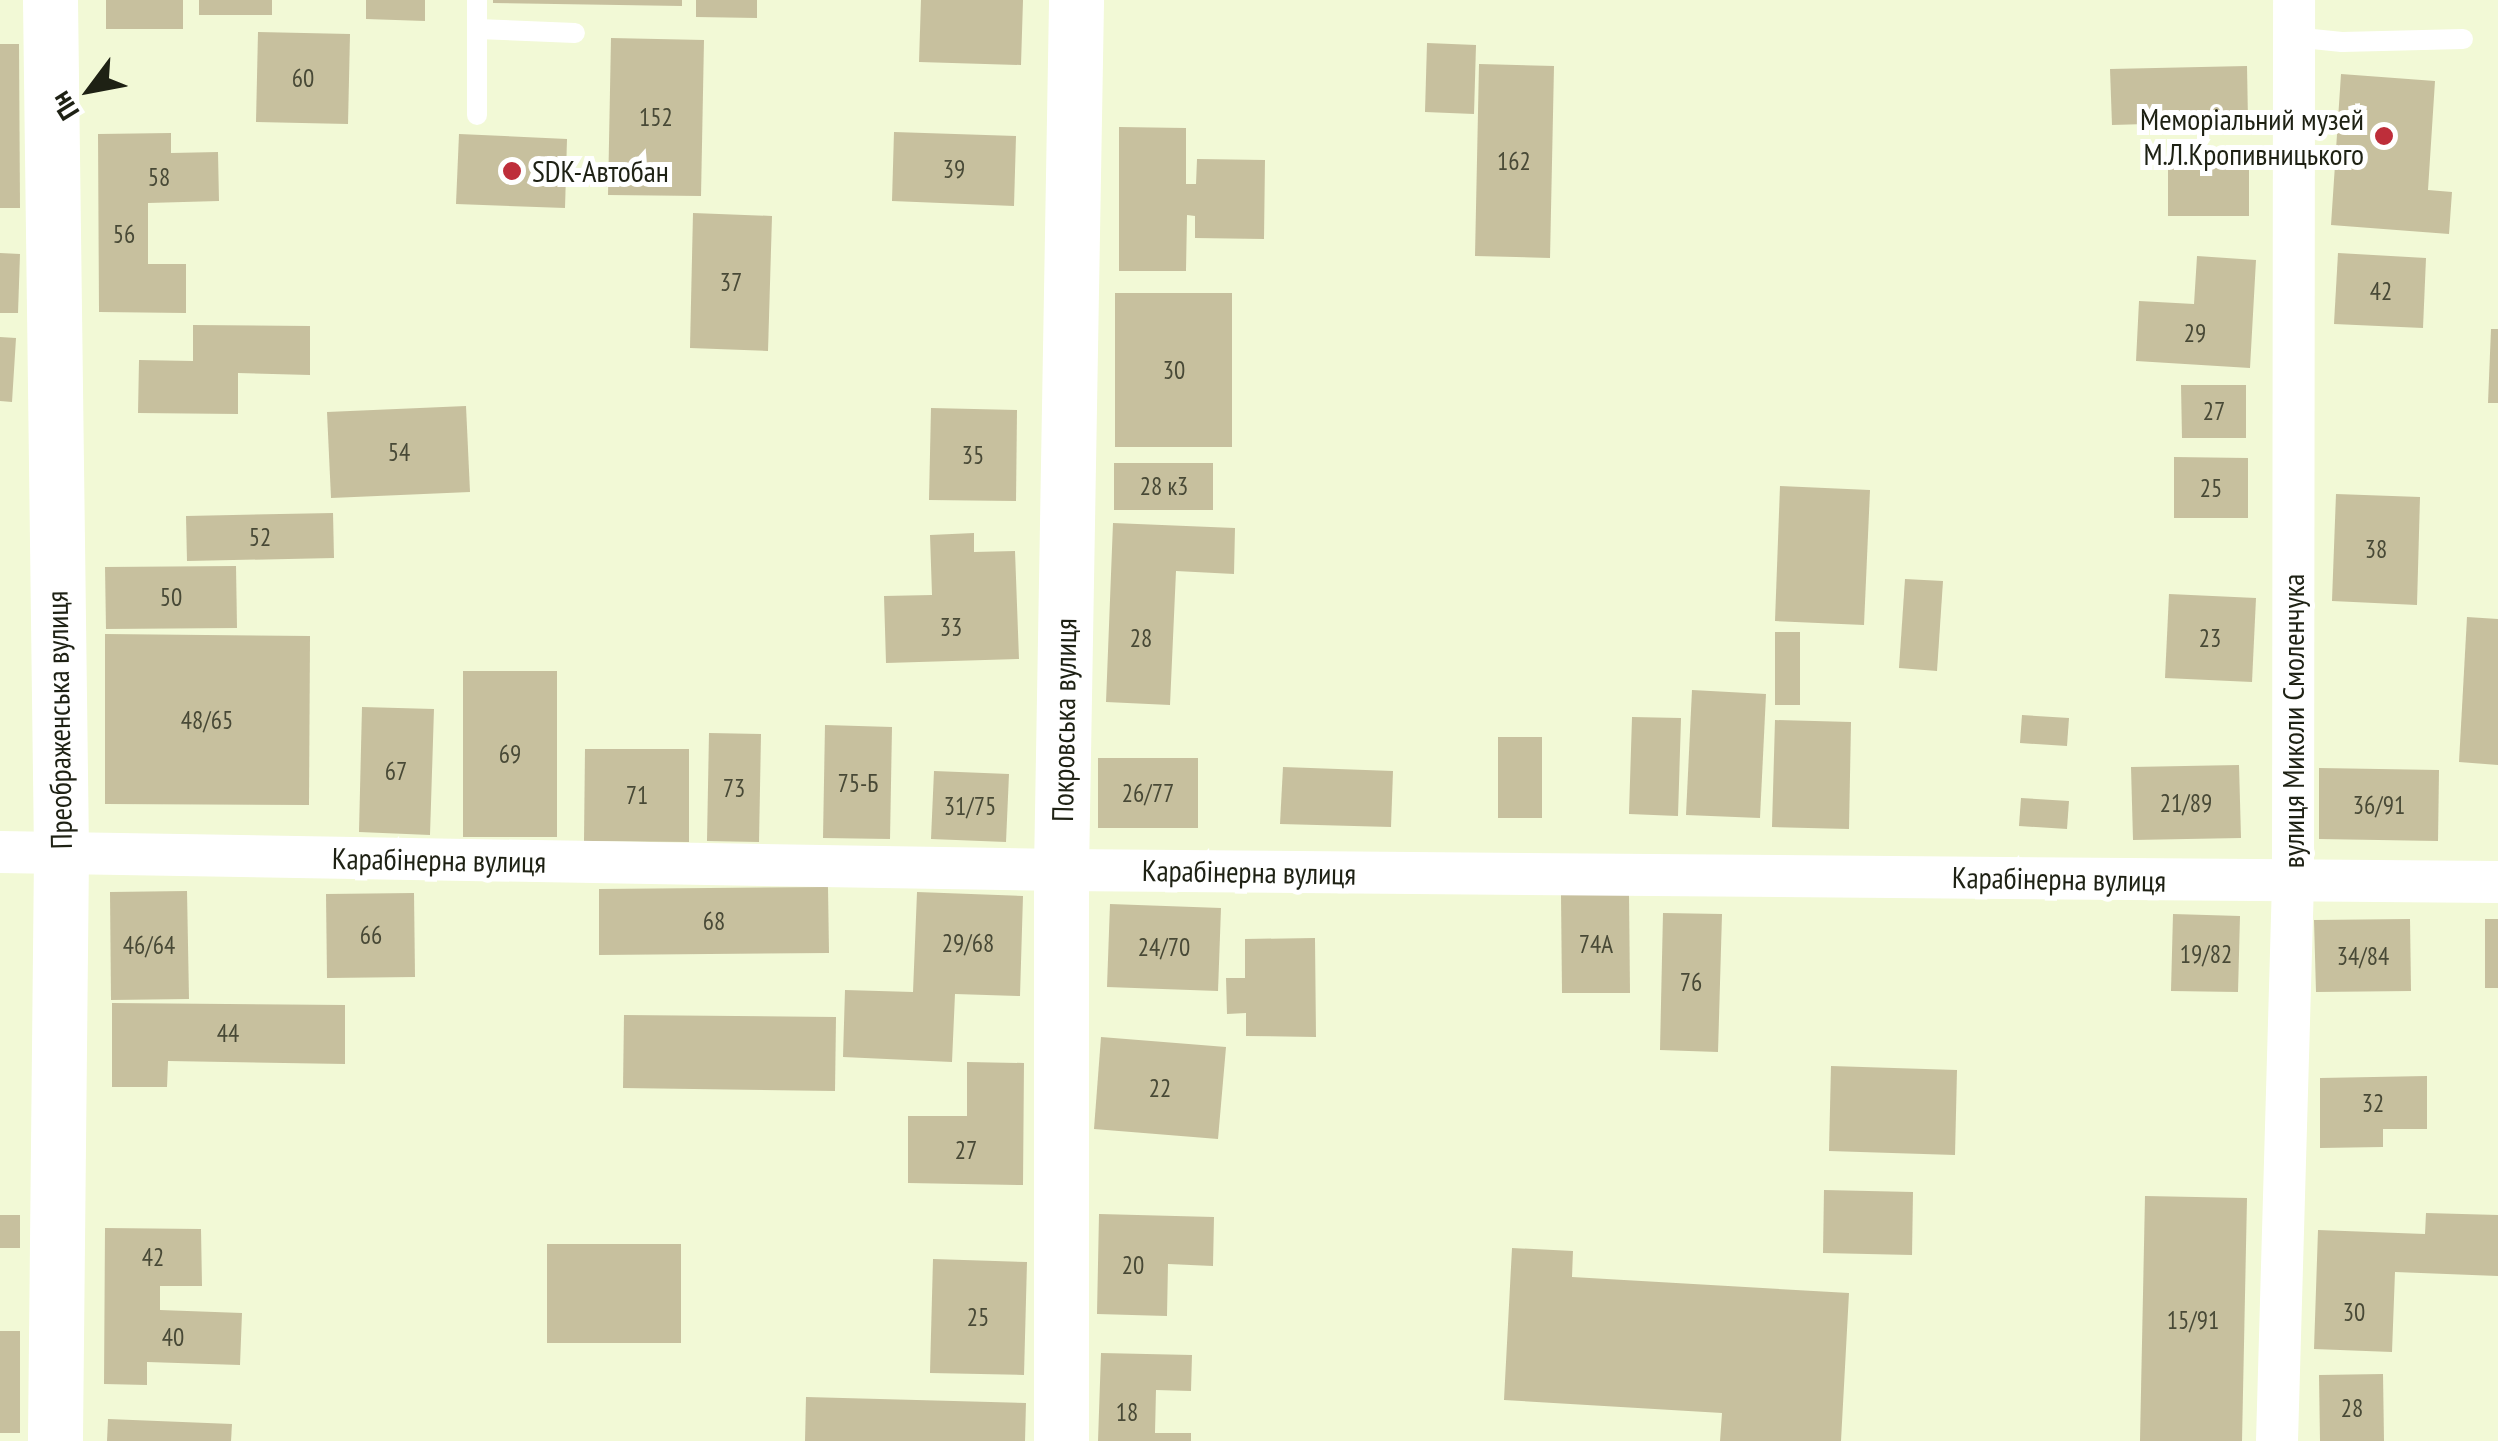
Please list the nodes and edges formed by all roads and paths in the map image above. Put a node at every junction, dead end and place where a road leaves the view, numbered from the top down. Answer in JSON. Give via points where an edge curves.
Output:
{"nodes":[{"id":1,"x":50,"y":0,"type":"edge"},
{"id":2,"x":477,"y":0,"type":"edge"},
{"id":3,"x":1076,"y":0,"type":"edge"},
{"id":4,"x":2293,"y":18,"type":"edge"},
{"id":5,"x":477,"y":29,"type":"junction"},
{"id":6,"x":575,"y":32,"type":"dead end"},
{"id":7,"x":2463,"y":39,"type":"dead end"},
{"id":8,"x":477,"y":115,"type":"dead end"},
{"id":9,"x":0,"y":852,"type":"edge"},
{"id":10,"x":61,"y":854,"type":"junction"},
{"id":11,"x":1061,"y":870,"type":"junction"},
{"id":12,"x":2293,"y":882,"type":"junction"},
{"id":13,"x":2498,"y":882,"type":"edge"},
{"id":14,"x":54,"y":1441,"type":"edge"},
{"id":15,"x":1062,"y":1441,"type":"edge"},
{"id":16,"x":2278,"y":1441,"type":"edge"}],
"edges":[{"from":1,"to":10,"type":"main road","name":"Преображенська вулиця"},
{"from":2,"to":5,"type":"lane"},
{"from":3,"to":11,"type":"main road","name":"Покровська вулиця"},
{"from":4,"to":7,"type":"lane","via":[[2342,42]]},
{"from":4,"to":12,"type":"street","name":"вулиця Миколи Смоленчука"},
{"from":5,"to":6,"type":"lane"},
{"from":5,"to":8,"type":"lane"},
{"from":9,"to":10,"type":"street","name":"Карабінерна вулиця"},
{"from":10,"to":11,"type":"street","name":"Карабінерна вулиця"},
{"from":10,"to":14,"type":"main road","name":"Преображенська вулиця"},
{"from":11,"to":12,"type":"street","name":"Карабінерна вулиця"},
{"from":11,"to":15,"type":"main road","name":"Покровська вулиця"},
{"from":12,"to":13,"type":"street","name":"Карабінерна вулиця"},
{"from":12,"to":16,"type":"street","name":"вулиця Миколи Смоленчука"}]}
